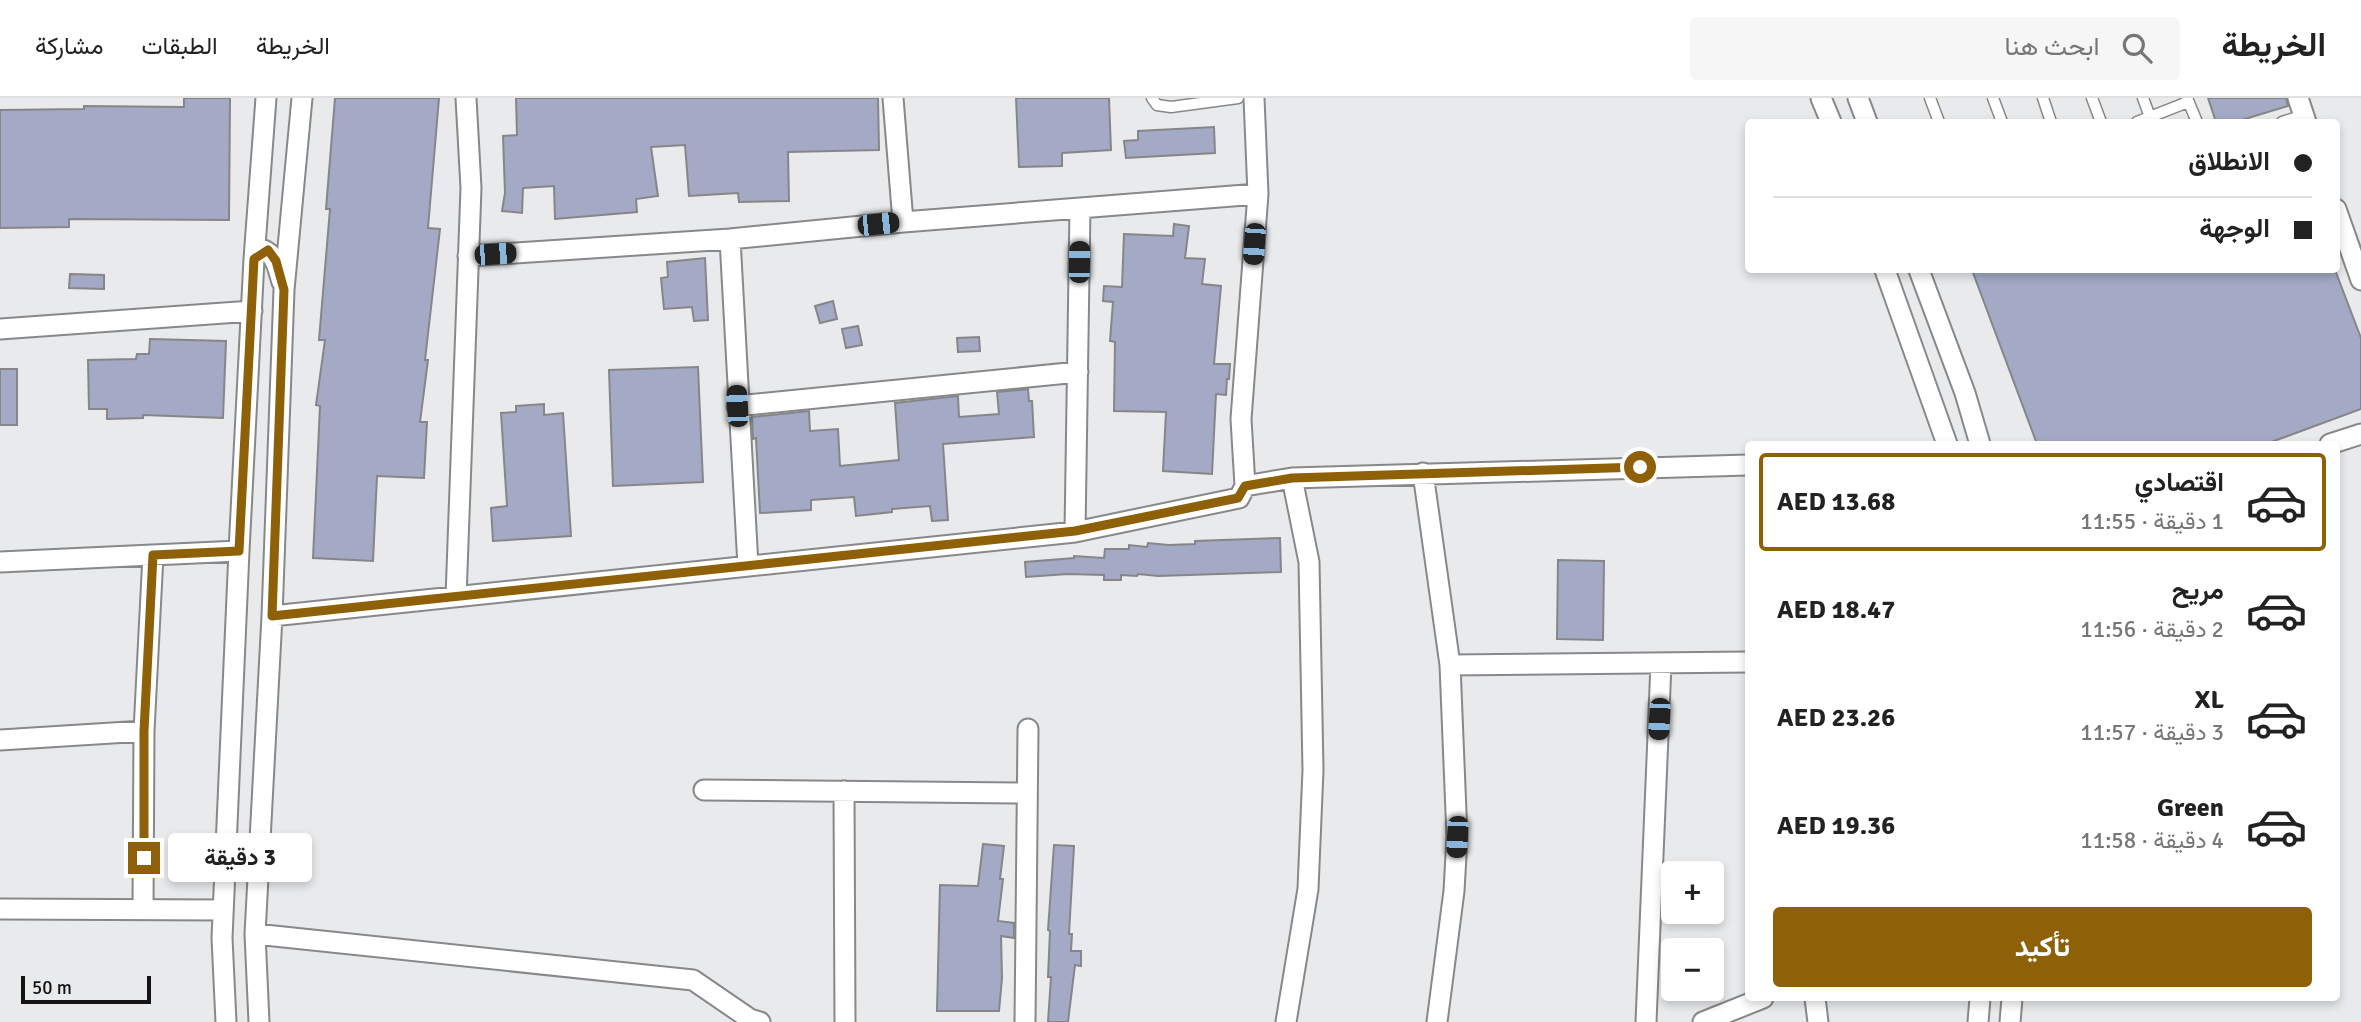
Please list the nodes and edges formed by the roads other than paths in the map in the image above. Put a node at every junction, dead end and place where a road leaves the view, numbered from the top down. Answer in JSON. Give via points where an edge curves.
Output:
{"nodes":[{"id":1,"x":266,"y":98,"type":"edge"},
{"id":2,"x":302,"y":98,"type":"edge"},
{"id":3,"x":893,"y":98,"type":"edge"},
{"id":4,"x":1152,"y":98,"type":"edge"},
{"id":5,"x":1238,"y":98,"type":"edge"},
{"id":6,"x":1254,"y":98,"type":"edge"},
{"id":7,"x":1822,"y":98,"type":"edge"},
{"id":8,"x":1858,"y":98,"type":"edge"},
{"id":9,"x":1930,"y":98,"type":"edge"},
{"id":10,"x":1993,"y":98,"type":"edge"},
{"id":11,"x":2043,"y":98,"type":"edge"},
{"id":12,"x":2092,"y":98,"type":"edge"},
{"id":13,"x":2143,"y":98,"type":"edge"},
{"id":14,"x":2188,"y":100,"type":"edge"},
{"id":15,"x":469,"y":102,"type":"edge"},
{"id":16,"x":2150,"y":117,"type":"junction"},
{"id":17,"x":1830,"y":119,"type":"edge"},
{"id":18,"x":1866,"y":119,"type":"edge"},
{"id":19,"x":1938,"y":119,"type":"edge"},
{"id":20,"x":2001,"y":119,"type":"edge"},
{"id":21,"x":2050,"y":119,"type":"edge"},
{"id":22,"x":2100,"y":119,"type":"edge"},
{"id":23,"x":2145,"y":119,"type":"edge"},
{"id":24,"x":2196,"y":119,"type":"edge"},
{"id":25,"x":1258,"y":194,"type":"junction"},
{"id":26,"x":1080,"y":208,"type":"junction"},
{"id":27,"x":2340,"y":220,"type":"edge"},
{"id":28,"x":903,"y":222,"type":"junction"},
{"id":29,"x":730,"y":239,"type":"junction"},
{"id":30,"x":259,"y":252,"type":"junction"},
{"id":31,"x":468,"y":256,"type":"junction"},
{"id":32,"x":1886,"y":273,"type":"edge"},
{"id":33,"x":1920,"y":273,"type":"edge"},
{"id":34,"x":2361,"y":280,"type":"edge"},
{"id":35,"x":284,"y":290,"type":"junction"},
{"id":36,"x":252,"y":311,"type":"junction"},
{"id":37,"x":0,"y":329,"type":"edge"},
{"id":38,"x":1077,"y":372,"type":"junction"},
{"id":39,"x":737,"y":406,"type":"junction"},
{"id":40,"x":2361,"y":434,"type":"edge"},
{"id":41,"x":1946,"y":441,"type":"edge"},
{"id":42,"x":1979,"y":441,"type":"edge"},
{"id":43,"x":2339,"y":441,"type":"edge"},
{"id":44,"x":1745,"y":465,"type":"edge"},
{"id":45,"x":1423,"y":473,"type":"junction"},
{"id":46,"x":1292,"y":478,"type":"junction"},
{"id":47,"x":1245,"y":486,"type":"junction"},
{"id":48,"x":1075,"y":531,"type":"junction"},
{"id":49,"x":239,"y":551,"type":"junction"},
{"id":50,"x":153,"y":555,"type":"junction"},
{"id":51,"x":0,"y":562,"type":"edge"},
{"id":52,"x":748,"y":566,"type":"junction"},
{"id":53,"x":456,"y":597,"type":"junction"},
{"id":54,"x":272,"y":616,"type":"junction"},
{"id":55,"x":1745,"y":662,"type":"edge"},
{"id":56,"x":1661,"y":664,"type":"junction"},
{"id":57,"x":1450,"y":665,"type":"junction"},
{"id":58,"x":1028,"y":729,"type":"dead end"},
{"id":59,"x":144,"y":731,"type":"junction"},
{"id":60,"x":0,"y":740,"type":"edge"},
{"id":61,"x":704,"y":790,"type":"dead end"},
{"id":62,"x":844,"y":791,"type":"junction"},
{"id":63,"x":1027,"y":793,"type":"junction"},
{"id":64,"x":0,"y":909,"type":"edge"},
{"id":65,"x":143,"y":909,"type":"junction"},
{"id":66,"x":223,"y":909,"type":"junction"},
{"id":67,"x":254,"y":934,"type":"junction"},
{"id":68,"x":1756,"y":1001,"type":"edge"},
{"id":69,"x":1815,"y":1001,"type":"edge"},
{"id":70,"x":1980,"y":1001,"type":"edge"},
{"id":71,"x":2012,"y":1001,"type":"edge"},
{"id":72,"x":226,"y":1022,"type":"edge"},
{"id":73,"x":259,"y":1022,"type":"edge"},
{"id":74,"x":761,"y":1022,"type":"edge"},
{"id":75,"x":845,"y":1022,"type":"edge"},
{"id":76,"x":1025,"y":1022,"type":"edge"},
{"id":77,"x":1286,"y":1022,"type":"edge"},
{"id":78,"x":1437,"y":1022,"type":"edge"},
{"id":79,"x":1646,"y":1022,"type":"edge"},
{"id":80,"x":1703,"y":1022,"type":"edge"},
{"id":81,"x":1818,"y":1022,"type":"edge"},
{"id":82,"x":1978,"y":1022,"type":"edge"},
{"id":83,"x":2010,"y":1022,"type":"edge"}],
"edges":[{"from":1,"to":30,"type":"street"},
{"from":2,"to":35,"type":"street"},
{"from":3,"to":28,"type":"street"},
{"from":4,"to":5,"type":"lane","via":[[1157,105],[1171,107]]},
{"from":6,"to":25,"type":"street"},
{"from":7,"to":17,"type":"street"},
{"from":8,"to":18,"type":"street"},
{"from":9,"to":19,"type":"lane"},
{"from":10,"to":20,"type":"lane"},
{"from":11,"to":21,"type":"lane"},
{"from":12,"to":22,"type":"lane"},
{"from":13,"to":16,"type":"lane"},
{"from":14,"to":16,"type":"lane"},
{"from":14,"to":24,"type":"lane"},
{"from":15,"to":31,"type":"street"},
{"from":16,"to":23,"type":"lane"},
{"from":25,"to":26,"type":"street"},
{"from":25,"to":47,"type":"street","via":[[1241,419]]},
{"from":26,"to":28,"type":"street"},
{"from":26,"to":38,"type":"street"},
{"from":27,"to":34,"type":"street"},
{"from":28,"to":29,"type":"street"},
{"from":29,"to":31,"type":"street"},
{"from":29,"to":39,"type":"street"},
{"from":30,"to":35,"type":"street","via":[[276,261]]},
{"from":30,"to":36,"type":"street"},
{"from":31,"to":53,"type":"street"},
{"from":32,"to":41,"type":"street"},
{"from":33,"to":42,"type":"street"},
{"from":35,"to":54,"type":"street"},
{"from":36,"to":37,"type":"street"},
{"from":36,"to":49,"type":"street"},
{"from":38,"to":39,"type":"street"},
{"from":38,"to":48,"type":"street"},
{"from":39,"to":52,"type":"street"},
{"from":40,"to":43,"type":"street"},
{"from":44,"to":45,"type":"street"},
{"from":45,"to":46,"type":"street"},
{"from":45,"to":57,"type":"street"},
{"from":46,"to":47,"type":"street"},
{"from":46,"to":77,"type":"street","via":[[1308,562],[1313,770],[1307,889]]},
{"from":47,"to":48,"type":"street","via":[[1238,498]]},
{"from":48,"to":52,"type":"street"},
{"from":49,"to":50,"type":"street"},
{"from":49,"to":66,"type":"street"},
{"from":50,"to":51,"type":"street"},
{"from":50,"to":59,"type":"street"},
{"from":52,"to":53,"type":"street"},
{"from":53,"to":54,"type":"street"},
{"from":54,"to":67,"type":"street"},
{"from":55,"to":56,"type":"street"},
{"from":56,"to":57,"type":"street"},
{"from":56,"to":79,"type":"street"},
{"from":57,"to":78,"type":"street","via":[[1457,837]]},
{"from":58,"to":63,"type":"street"},
{"from":59,"to":60,"type":"street"},
{"from":59,"to":65,"type":"street"},
{"from":61,"to":62,"type":"street"},
{"from":62,"to":63,"type":"street"},
{"from":62,"to":75,"type":"street"},
{"from":63,"to":76,"type":"street"},
{"from":64,"to":65,"type":"street"},
{"from":65,"to":66,"type":"street"},
{"from":66,"to":72,"type":"street"},
{"from":67,"to":73,"type":"street"},
{"from":67,"to":74,"type":"street","via":[[693,981]]},
{"from":68,"to":80,"type":"street"},
{"from":69,"to":81,"type":"street"},
{"from":70,"to":82,"type":"street"},
{"from":71,"to":83,"type":"street"}]}
